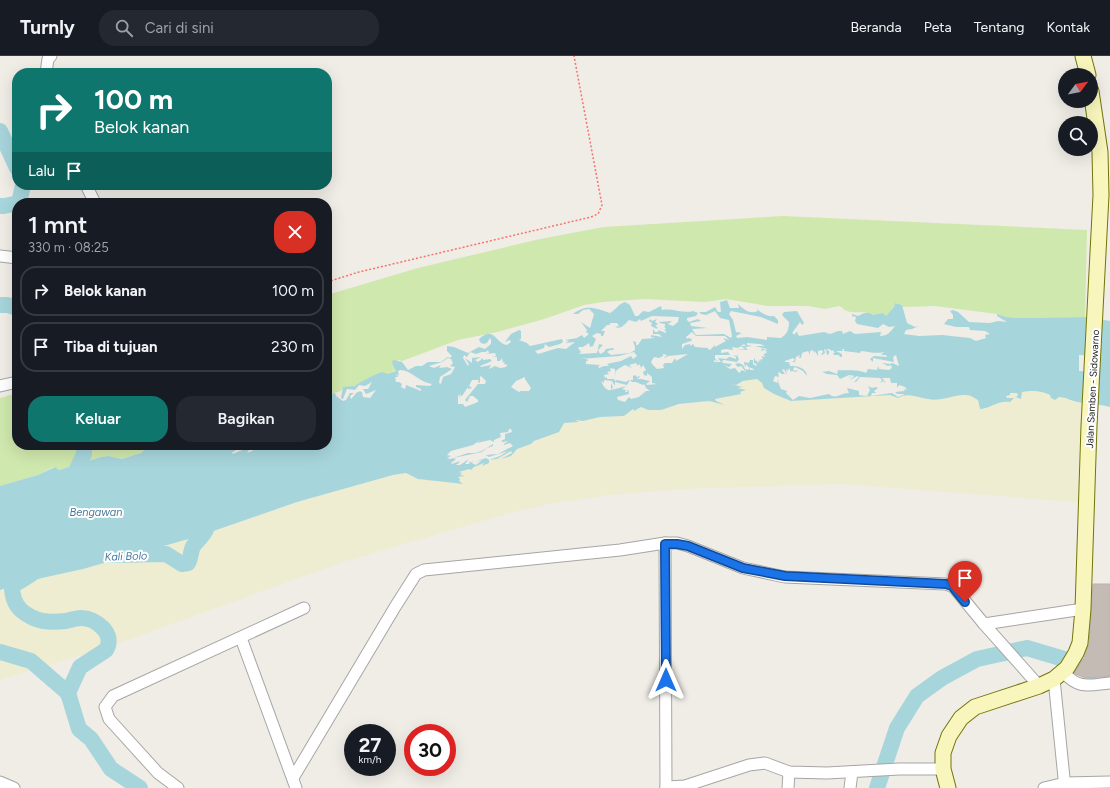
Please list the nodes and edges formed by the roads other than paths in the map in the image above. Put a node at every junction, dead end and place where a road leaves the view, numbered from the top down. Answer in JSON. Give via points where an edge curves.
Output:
{"nodes":[{"id":1,"x":51,"y":56,"type":"edge"},
{"id":2,"x":1083,"y":56,"type":"edge"},
{"id":3,"x":47,"y":68,"type":"edge"},
{"id":4,"x":1086,"y":68,"type":"edge"},
{"id":5,"x":1094,"y":108,"type":"edge"},
{"id":6,"x":0,"y":256,"type":"edge"},
{"id":7,"x":12,"y":257,"type":"edge"},
{"id":8,"x":12,"y":383,"type":"edge"},
{"id":9,"x":0,"y":386,"type":"edge"},
{"id":10,"x":665,"y":544,"type":"junction"},
{"id":11,"x":304,"y":608,"type":"dead end"},
{"id":12,"x":1083,"y":609,"type":"junction"},
{"id":13,"x":984,"y":624,"type":"junction"},
{"id":14,"x":241,"y":638,"type":"junction"},
{"id":15,"x":1061,"y":673,"type":"junction"},
{"id":16,"x":1110,"y":683,"type":"edge"},
{"id":17,"x":1038,"y":686,"type":"junction"},
{"id":18,"x":943,"y":769,"type":"junction"},
{"id":19,"x":789,"y":772,"type":"junction"},
{"id":20,"x":852,"y":772,"type":"junction"},
{"id":21,"x":0,"y":782,"type":"edge"},
{"id":22,"x":1110,"y":782,"type":"edge"},
{"id":23,"x":294,"y":785,"type":"edge"},
{"id":24,"x":1065,"y":786,"type":"edge"},
{"id":25,"x":666,"y":787,"type":"edge"},
{"id":26,"x":14,"y":788,"type":"edge"},
{"id":27,"x":178,"y":788,"type":"edge"},
{"id":28,"x":788,"y":788,"type":"edge"},
{"id":29,"x":850,"y":788,"type":"edge"},
{"id":30,"x":948,"y":788,"type":"edge"},
{"id":31,"x":1044,"y":788,"type":"edge"}],
"edges":[{"from":1,"to":3,"type":"street"},
{"from":2,"to":4,"type":"street"},
{"from":5,"to":12,"type":"street","name":"Jalan Samben - Sidowarno","via":[[1100,152],[1100,229],[1089,426]]},
{"from":6,"to":7,"type":"street"},
{"from":8,"to":9,"type":"street"},
{"from":10,"to":13,"type":"street","via":[[688,546],[743,568],[785,576],[946,584],[956,590]]},
{"from":10,"to":23,"type":"street","via":[[419,572],[391,613]]},
{"from":10,"to":25,"type":"street"},
{"from":11,"to":14,"type":"street"},
{"from":12,"to":13,"type":"street"},
{"from":12,"to":15,"type":"street","name":"Jalan Samben - Sidowarno","via":[[1080,643]]},
{"from":13,"to":17,"type":"street"},
{"from":14,"to":23,"type":"street"},
{"from":14,"to":27,"type":"street","via":[[113,696],[105,707],[109,719],[158,773]]},
{"from":15,"to":16,"type":"street","via":[[1078,684]]},
{"from":15,"to":17,"type":"street"},
{"from":15,"to":24,"type":"street"},
{"from":17,"to":18,"type":"street","via":[[975,707],[961,718],[949,736],[943,753]]},
{"from":18,"to":20,"type":"street"},
{"from":18,"to":30,"type":"street"},
{"from":19,"to":20,"type":"street"},
{"from":19,"to":25,"type":"street","via":[[764,763],[749,765],[685,786]]},
{"from":19,"to":28,"type":"street"},
{"from":20,"to":29,"type":"street"},
{"from":21,"to":26,"type":"street"},
{"from":22,"to":24,"type":"street"},
{"from":24,"to":31,"type":"street"}]}
